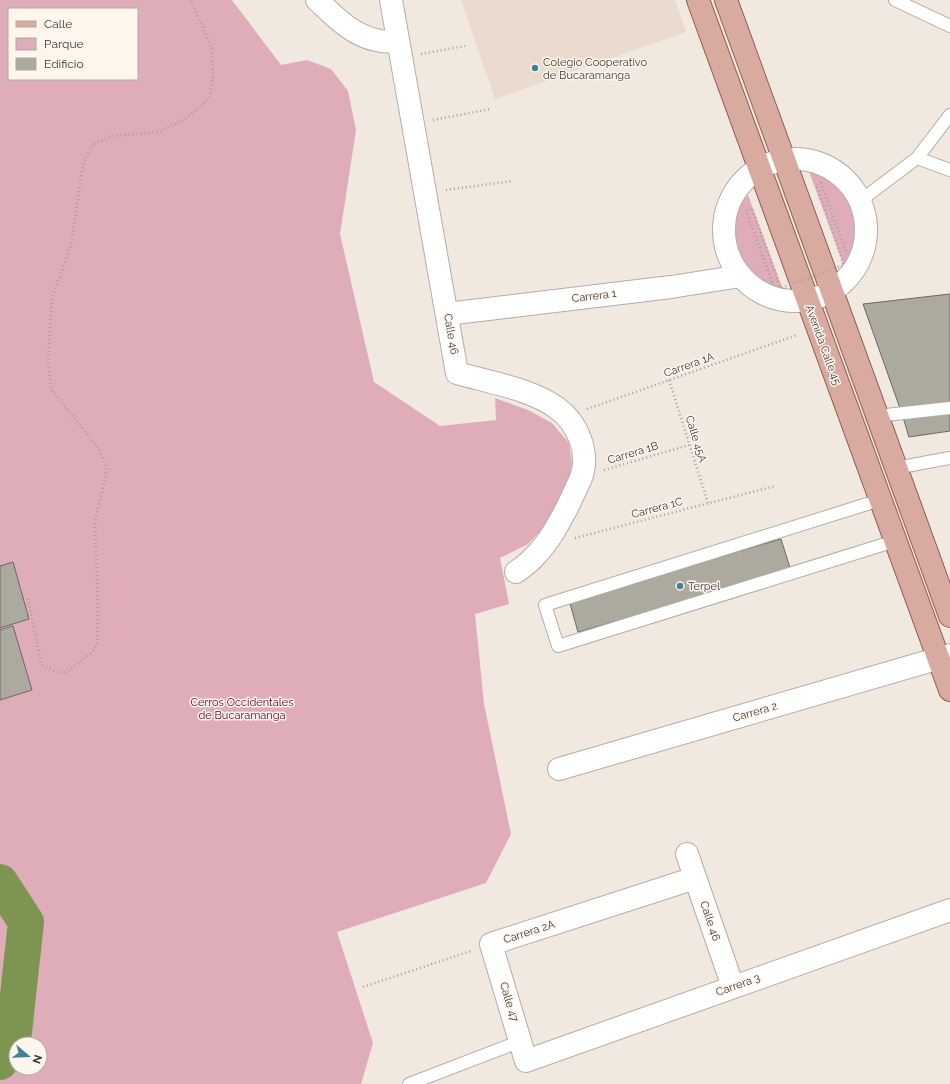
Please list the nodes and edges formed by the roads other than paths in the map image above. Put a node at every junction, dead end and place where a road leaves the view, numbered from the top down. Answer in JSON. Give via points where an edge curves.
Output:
{"nodes":[{"id":1,"x":317,"y":0,"type":"edge"},
{"id":2,"x":391,"y":0,"type":"edge"},
{"id":3,"x":698,"y":0,"type":"edge"},
{"id":4,"x":726,"y":0,"type":"edge"},
{"id":5,"x":895,"y":0,"type":"edge"},
{"id":6,"x":950,"y":26,"type":"edge"},
{"id":7,"x":400,"y":50,"type":"junction"},
{"id":8,"x":950,"y":114,"type":"edge"},
{"id":9,"x":917,"y":158,"type":"junction"},
{"id":10,"x":784,"y":159,"type":"junction"},
{"id":11,"x":759,"y":168,"type":"junction"},
{"id":12,"x":950,"y":170,"type":"edge"},
{"id":13,"x":860,"y":201,"type":"junction"},
{"id":14,"x":741,"y":276,"type":"junction"},
{"id":15,"x":832,"y":291,"type":"junction"},
{"id":16,"x":807,"y":300,"type":"junction"},
{"id":17,"x":447,"y":314,"type":"junction"},
{"id":18,"x":950,"y":408,"type":"edge"},
{"id":19,"x":877,"y":416,"type":"junction"},
{"id":20,"x":950,"y":458,"type":"edge"},
{"id":21,"x":896,"y":468,"type":"junction"},
{"id":22,"x":880,"y":500,"type":"junction"},
{"id":23,"x":895,"y":541,"type":"junction"},
{"id":24,"x":516,"y":572,"type":"dead end"},
{"id":25,"x":950,"y":616,"type":"edge"},
{"id":26,"x":944,"y":657,"type":"edge"},
{"id":27,"x":950,"y":690,"type":"edge"},
{"id":28,"x":559,"y":769,"type":"dead end"},
{"id":29,"x":687,"y":854,"type":"dead end"},
{"id":30,"x":695,"y":878,"type":"junction"},
{"id":31,"x":950,"y":910,"type":"edge"},
{"id":32,"x":491,"y":944,"type":"joint"},
{"id":33,"x":733,"y":987,"type":"junction"},
{"id":34,"x":524,"y":1051,"type":"junction"},
{"id":35,"x":408,"y":1084,"type":"edge"}],
"edges":[{"from":1,"to":7,"type":"street","via":[[339,21],[358,34]]},
{"from":2,"to":7,"type":"street","name":"Calle 46"},
{"from":3,"to":11,"type":"main road","name":"Avenida Calle 45"},
{"from":4,"to":10,"type":"main road"},
{"from":5,"to":6,"type":"lane"},
{"from":7,"to":17,"type":"street","name":"Calle 46"},
{"from":8,"to":9,"type":"lane"},
{"from":9,"to":12,"type":"lane"},
{"from":9,"to":13,"type":"lane"},
{"from":10,"to":11,"type":"street"},
{"from":10,"to":13,"type":"street","via":[[799,158],[818,162],[836,171],[850,184]]},
{"from":10,"to":15,"type":"main road"},
{"from":11,"to":14,"type":"street","via":[[735,191],[724,226],[725,244],[731,261]]},
{"from":11,"to":16,"type":"main road","name":"Avenida Calle 45"},
{"from":13,"to":15,"type":"street","via":[[866,218],[863,252],[845,281]]},
{"from":14,"to":16,"type":"street","via":[[755,289],[773,298]]},
{"from":14,"to":17,"type":"street","name":"Carrera 1"},
{"from":15,"to":16,"type":"street"},
{"from":15,"to":19,"type":"main road"},
{"from":16,"to":22,"type":"main road","name":"Avenida Calle 45"},
{"from":17,"to":24,"type":"street","name":"Calle 46","via":[[458,373],[540,398],[558,408],[575,426],[581,440],[584,460],[581,477],[563,516],[535,557]]},
{"from":18,"to":19,"type":"lane"},
{"from":19,"to":21,"type":"main road"},
{"from":20,"to":21,"type":"lane"},
{"from":21,"to":25,"type":"main road"},
{"from":22,"to":23,"type":"main road","name":"Avenida Calle 45"},
{"from":22,"to":23,"type":"lane","via":[[545,605],[558,646]]},
{"from":23,"to":26,"type":"main road","name":"Avenida Calle 45"},
{"from":26,"to":27,"type":"main road","name":"Avenida Calle 45"},
{"from":26,"to":28,"type":"street","name":"Carrera 2"},
{"from":29,"to":30,"type":"street","name":"Calle 46"},
{"from":30,"to":32,"type":"street","name":"Carrera 2A"},
{"from":30,"to":33,"type":"street","name":"Calle 46"},
{"from":31,"to":33,"type":"street","name":"Carrera 3"},
{"from":32,"to":34,"type":"street","name":"Calle 47"},
{"from":33,"to":34,"type":"street","name":"Carrera 3"},
{"from":34,"to":35,"type":"lane","name":"Carrera 3"}]}
